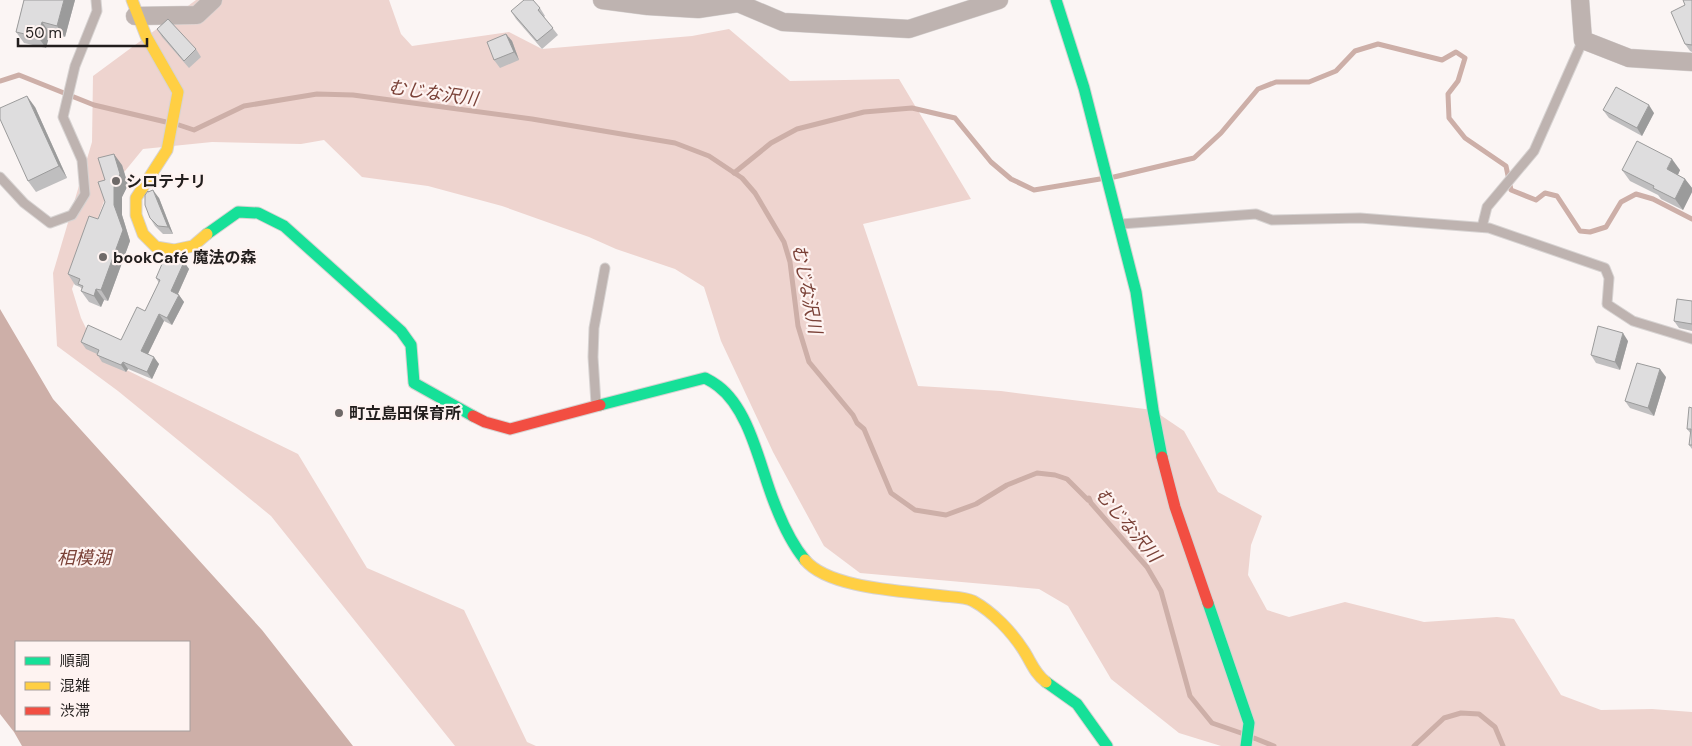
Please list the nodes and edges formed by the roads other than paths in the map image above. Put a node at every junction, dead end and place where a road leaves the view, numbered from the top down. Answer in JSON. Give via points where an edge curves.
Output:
{"nodes":[{"id":1,"x":96,"y":0,"type":"edge"},
{"id":2,"x":213,"y":0,"type":"edge"},
{"id":3,"x":602,"y":0,"type":"edge"},
{"id":4,"x":999,"y":0,"type":"edge"},
{"id":5,"x":1056,"y":0,"type":"edge"},
{"id":6,"x":1580,"y":0,"type":"edge"},
{"id":7,"x":134,"y":8,"type":"edge"},
{"id":8,"x":1583,"y":40,"type":"junction"},
{"id":9,"x":1692,"y":62,"type":"edge"},
{"id":10,"x":0,"y":178,"type":"edge"},
{"id":11,"x":1118,"y":224,"type":"junction"},
{"id":12,"x":1482,"y":227,"type":"junction"},
{"id":13,"x":605,"y":268,"type":"dead end"},
{"id":14,"x":1692,"y":339,"type":"edge"},
{"id":15,"x":596,"y":407,"type":"junction"},
{"id":16,"x":1090,"y":724,"type":"junction"},
{"id":17,"x":1096,"y":746,"type":"edge"},
{"id":18,"x":1107,"y":746,"type":"edge"},
{"id":19,"x":1246,"y":746,"type":"edge"}],
"edges":[{"from":1,"to":10,"type":"lane","via":[[97,11],[75,66],[63,117],[82,160],[85,194],[72,215],[50,223],[24,203]]},
{"from":2,"to":7,"type":"street","via":[[197,15]]},
{"from":3,"to":4,"type":"street","via":[[698,9],[738,3],[783,22],[909,29]]},
{"from":5,"to":11,"type":"street","via":[[1084,88]]},
{"from":6,"to":8,"type":"street"},
{"from":7,"to":15,"type":"street","via":[[156,56],[178,92],[167,150],[136,198],[136,215],[143,234],[156,247],[174,250],[193,246],[238,212],[258,213],[284,226],[401,330],[411,345],[414,383],[485,422],[510,429]]},
{"from":8,"to":9,"type":"street","via":[[1628,58]]},
{"from":8,"to":12,"type":"lane","via":[[1534,151],[1488,207]]},
{"from":11,"to":12,"type":"lane","via":[[1256,214],[1272,220],[1360,218]]},
{"from":11,"to":19,"type":"street","via":[[1136,292],[1161,453],[1175,507],[1250,723]]},
{"from":12,"to":14,"type":"lane","via":[[1605,268],[1609,278],[1607,304],[1633,321]]},
{"from":13,"to":15,"type":"lane","via":[[594,328]]},
{"from":15,"to":16,"type":"street","via":[[704,378],[719,386],[738,408],[794,546],[811,567],[829,577],[858,585],[971,600],[998,618],[1040,677],[1077,704]]},
{"from":16,"to":17,"type":"street"},
{"from":16,"to":18,"type":"street"}]}
